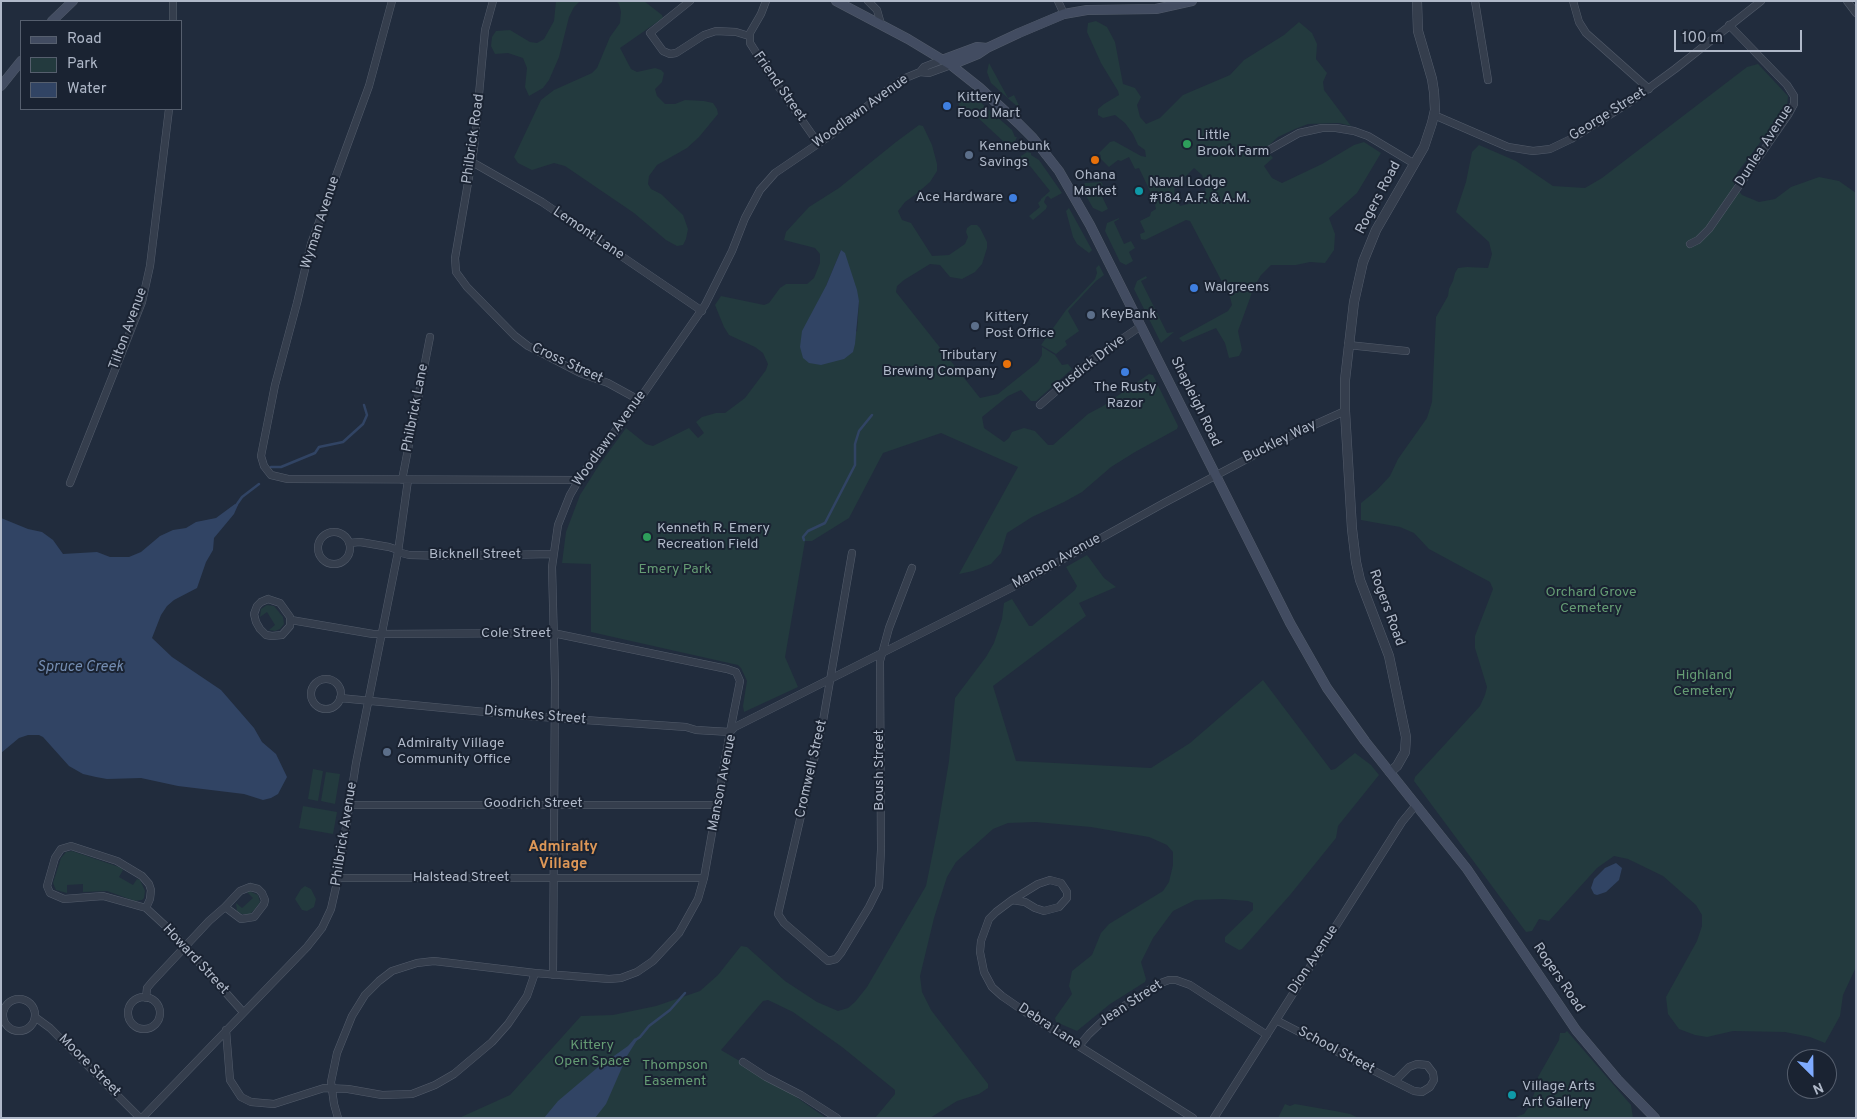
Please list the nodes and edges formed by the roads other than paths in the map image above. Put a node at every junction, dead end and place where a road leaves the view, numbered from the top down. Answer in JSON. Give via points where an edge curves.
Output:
{"nodes":[{"id":1,"x":73,"y":1,"type":"edge"},
{"id":2,"x":173,"y":1,"type":"edge"},
{"id":3,"x":392,"y":1,"type":"edge"},
{"id":4,"x":493,"y":1,"type":"edge"},
{"id":5,"x":690,"y":1,"type":"edge"},
{"id":6,"x":766,"y":1,"type":"edge"},
{"id":7,"x":836,"y":1,"type":"edge"},
{"id":8,"x":868,"y":1,"type":"edge"},
{"id":9,"x":1058,"y":1,"type":"edge"},
{"id":10,"x":1192,"y":1,"type":"edge"},
{"id":11,"x":1417,"y":1,"type":"edge"},
{"id":12,"x":1475,"y":1,"type":"edge"},
{"id":13,"x":1573,"y":1,"type":"edge"},
{"id":14,"x":1761,"y":1,"type":"edge"},
{"id":15,"x":1847,"y":1,"type":"edge"},
{"id":16,"x":1156,"y":5,"type":"edge"},
{"id":17,"x":1064,"y":14,"type":"junction"},
{"id":18,"x":1856,"y":14,"type":"edge"},
{"id":19,"x":53,"y":20,"type":"edge"},
{"id":20,"x":173,"y":20,"type":"edge"},
{"id":21,"x":880,"y":24,"type":"junction"},
{"id":22,"x":1729,"y":25,"type":"junction"},
{"id":23,"x":749,"y":36,"type":"junction"},
{"id":24,"x":987,"y":48,"type":"junction"},
{"id":25,"x":942,"y":60,"type":"junction"},
{"id":26,"x":20,"y":61,"type":"edge"},
{"id":27,"x":951,"y":65,"type":"junction"},
{"id":28,"x":920,"y":72,"type":"junction"},
{"id":29,"x":1488,"y":80,"type":"dead end"},
{"id":30,"x":1,"y":86,"type":"edge"},
{"id":31,"x":1649,"y":89,"type":"junction"},
{"id":32,"x":169,"y":110,"type":"edge"},
{"id":33,"x":1434,"y":115,"type":"junction"},
{"id":34,"x":818,"y":143,"type":"junction"},
{"id":35,"x":1268,"y":151,"type":"dead end"},
{"id":36,"x":472,"y":162,"type":"junction"},
{"id":37,"x":1413,"y":164,"type":"junction"},
{"id":38,"x":1690,"y":244,"type":"dead end"},
{"id":39,"x":459,"y":276,"type":"joint"},
{"id":40,"x":702,"y":311,"type":"junction"},
{"id":41,"x":1141,"y":326,"type":"junction"},
{"id":42,"x":430,"y":337,"type":"dead end"},
{"id":43,"x":1348,"y":346,"type":"junction"},
{"id":44,"x":1406,"y":351,"type":"dead end"},
{"id":45,"x":639,"y":400,"type":"junction"},
{"id":46,"x":1040,"y":405,"type":"dead end"},
{"id":47,"x":1345,"y":411,"type":"junction"},
{"id":48,"x":1216,"y":475,"type":"junction"},
{"id":49,"x":405,"y":480,"type":"junction"},
{"id":50,"x":578,"y":480,"type":"junction"},
{"id":51,"x":70,"y":483,"type":"dead end"},
{"id":52,"x":348,"y":543,"type":"junction"},
{"id":53,"x":398,"y":551,"type":"junction"},
{"id":54,"x":852,"y":553,"type":"dead end"},
{"id":55,"x":552,"y":554,"type":"junction"},
{"id":56,"x":912,"y":568,"type":"dead end"},
{"id":57,"x":291,"y":620,"type":"junction"},
{"id":58,"x":553,"y":633,"type":"junction"},
{"id":59,"x":381,"y":634,"type":"junction"},
{"id":60,"x":881,"y":653,"type":"junction"},
{"id":61,"x":830,"y":680,"type":"junction"},
{"id":62,"x":340,"y":698,"type":"junction"},
{"id":63,"x":368,"y":701,"type":"junction"},
{"id":64,"x":554,"y":718,"type":"junction"},
{"id":65,"x":730,"y":732,"type":"junction"},
{"id":66,"x":1390,"y":772,"type":"junction"},
{"id":67,"x":348,"y":805,"type":"junction"},
{"id":68,"x":554,"y":805,"type":"junction"},
{"id":69,"x":717,"y":805,"type":"junction"},
{"id":70,"x":1416,"y":805,"type":"junction"},
{"id":71,"x":338,"y":878,"type":"junction"},
{"id":72,"x":553,"y":878,"type":"junction"},
{"id":73,"x":704,"y":878,"type":"junction"},
{"id":74,"x":1012,"y":900,"type":"junction"},
{"id":75,"x":225,"y":907,"type":"junction"},
{"id":76,"x":146,"y":908,"type":"junction"},
{"id":77,"x":185,"y":947,"type":"junction"},
{"id":78,"x":830,"y":961,"type":"joint"},
{"id":79,"x":535,"y":973,"type":"junction"},
{"id":80,"x":553,"y":975,"type":"junction"},
{"id":81,"x":146,"y":998,"type":"junction"},
{"id":82,"x":243,"y":1012,"type":"junction"},
{"id":83,"x":35,"y":1017,"type":"junction"},
{"id":84,"x":1276,"y":1020,"type":"junction"},
{"id":85,"x":226,"y":1030,"type":"junction"},
{"id":86,"x":1267,"y":1035,"type":"junction"},
{"id":87,"x":1079,"y":1046,"type":"junction"},
{"id":88,"x":743,"y":1062,"type":"dead end"},
{"id":89,"x":1395,"y":1082,"type":"junction"},
{"id":90,"x":331,"y":1088,"type":"junction"},
{"id":91,"x":1651,"y":1117,"type":"edge"},
{"id":92,"x":141,"y":1118,"type":"edge"},
{"id":93,"x":338,"y":1118,"type":"edge"},
{"id":94,"x":837,"y":1118,"type":"edge"},
{"id":95,"x":1193,"y":1118,"type":"edge"},
{"id":96,"x":1214,"y":1118,"type":"edge"}],
"edges":[{"from":1,"to":19,"type":"main road"},
{"from":2,"to":20,"type":"street"},
{"from":3,"to":49,"type":"street","name":"Wyman Avenue","via":[[369,86],[311,244],[275,385],[261,456],[271,475],[288,479]]},
{"from":4,"to":36,"type":"street","name":"Philbrick Road","via":[[485,30]]},
{"from":5,"to":23,"type":"street","via":[[650,33],[663,51],[676,53],[704,35],[716,32]]},
{"from":6,"to":23,"type":"street","name":"Friend Street"},
{"from":7,"to":21,"type":"main road","name":"Shapleigh Road"},
{"from":8,"to":21,"type":"street","via":[[877,10]]},
{"from":9,"to":17,"type":"street"},
{"from":10,"to":16,"type":"main road"},
{"from":11,"to":33,"type":"street","name":"Rogers Road","via":[[1418,30],[1433,84]]},
{"from":12,"to":29,"type":"street"},
{"from":13,"to":31,"type":"street","via":[[1582,28]]},
{"from":14,"to":22,"type":"street","name":"George Street"},
{"from":15,"to":18,"type":"street"},
{"from":16,"to":17,"type":"main road"},
{"from":17,"to":24,"type":"main road"},
{"from":21,"to":25,"type":"main road","name":"Shapleigh Road"},
{"from":22,"to":31,"type":"street","name":"George Street"},
{"from":22,"to":38,"type":"street","name":"Dunlea Avenue","via":[[1787,85],[1794,96],[1794,104],[1709,229]]},
{"from":23,"to":34,"type":"street","name":"Friend Street","via":[[753,49]]},
{"from":24,"to":25,"type":"main road","via":[[978,47]]},
{"from":24,"to":27,"type":"main road"},
{"from":25,"to":27,"type":"main road","name":"Shapleigh Road"},
{"from":25,"to":28,"type":"street","name":"Woodlawn Avenue"},
{"from":26,"to":30,"type":"main road"},
{"from":27,"to":28,"type":"street","name":"Woodlawn Avenue","via":[[929,73]]},
{"from":27,"to":41,"type":"main road","name":"Shapleigh Road","via":[[1019,124],[1059,171]]},
{"from":28,"to":34,"type":"street","name":"Woodlawn Avenue","via":[[903,79]]},
{"from":31,"to":33,"type":"street","name":"George Street","via":[[1571,139],[1538,152],[1508,147]]},
{"from":32,"to":51,"type":"street","name":"Tilton Avenue","via":[[150,266],[142,302]]},
{"from":33,"to":37,"type":"street","name":"Rogers Road","via":[[1426,142]]},
{"from":34,"to":40,"type":"street","name":"Woodlawn Avenue","via":[[775,173],[760,190]]},
{"from":35,"to":37,"type":"street","via":[[1299,132],[1336,128],[1368,136]]},
{"from":36,"to":39,"type":"street","name":"Philbrick Road","via":[[455,258]]},
{"from":36,"to":40,"type":"street","name":"Lemont Lane","via":[[542,202]]},
{"from":37,"to":43,"type":"street","name":"Rogers Road","via":[[1369,245],[1358,280]]},
{"from":39,"to":45,"type":"street","name":"Cross Street","via":[[528,346]]},
{"from":40,"to":45,"type":"street","name":"Woodlawn Avenue"},
{"from":41,"to":46,"type":"street","name":"Busdick Drive","via":[[1094,359]]},
{"from":41,"to":48,"type":"main road","name":"Shapleigh Road"},
{"from":42,"to":49,"type":"street","name":"Philbrick Lane"},
{"from":43,"to":44,"type":"street"},
{"from":43,"to":47,"type":"street","name":"Rogers Road"},
{"from":45,"to":50,"type":"street","name":"Woodlawn Avenue"},
{"from":47,"to":48,"type":"street","name":"Buckley Way"},
{"from":47,"to":66,"type":"street","name":"Rogers Road","via":[[1356,562],[1389,656],[1406,737],[1404,752]]},
{"from":48,"to":60,"type":"street","name":"Manson Avenue","via":[[1015,586]]},
{"from":48,"to":66,"type":"main road","name":"Shapleigh Road","via":[[1318,674]]},
{"from":49,"to":50,"type":"street"},
{"from":49,"to":53,"type":"street","name":"Philbrick Avenue"},
{"from":50,"to":55,"type":"street","name":"Woodlawn Avenue","via":[[563,511]]},
{"from":52,"to":52,"type":"street","name":"Bicknell Street","via":[[342,535],[330,532],[321,539],[318,552],[329,563],[339,562],[348,555]]},
{"from":52,"to":53,"type":"street","name":"Bicknell Street","via":[[360,542]]},
{"from":53,"to":55,"type":"street","name":"Bicknell Street","via":[[409,555],[450,556]]},
{"from":53,"to":59,"type":"street","name":"Philbrick Avenue"},
{"from":54,"to":61,"type":"street","name":"Cromwell Street"},
{"from":55,"to":58,"type":"street","name":"Woodlawn Avenue"},
{"from":56,"to":60,"type":"street","name":"Boush Street"},
{"from":57,"to":57,"type":"street","via":[[285,608],[273,600],[261,602],[254,612],[257,625],[270,636],[284,633]]},
{"from":57,"to":59,"type":"street","name":"Cole Street"},
{"from":58,"to":59,"type":"street","name":"Cole Street"},
{"from":58,"to":64,"type":"street","name":"Woodlawn Avenue"},
{"from":58,"to":65,"type":"street","name":"Cole Street","via":[[734,671],[740,681]]},
{"from":59,"to":63,"type":"street","name":"Philbrick Avenue"},
{"from":60,"to":61,"type":"street","name":"Manson Avenue"},
{"from":60,"to":78,"type":"street","name":"Boush Street","via":[[879,887],[841,953]]},
{"from":61,"to":65,"type":"street","name":"Manson Avenue","via":[[743,722]]},
{"from":61,"to":78,"type":"street","name":"Cromwell Street","via":[[778,914],[784,923]]},
{"from":62,"to":62,"type":"street","via":[[338,686],[328,679],[318,681],[311,692],[314,704],[321,708],[333,707]]},
{"from":62,"to":63,"type":"street","name":"Dismukes Street"},
{"from":63,"to":64,"type":"street","name":"Dismukes Street"},
{"from":63,"to":67,"type":"street","name":"Philbrick Avenue"},
{"from":64,"to":65,"type":"street","name":"Dismukes Street"},
{"from":64,"to":68,"type":"street","name":"Woodlawn Avenue"},
{"from":65,"to":69,"type":"street","name":"Manson Avenue"},
{"from":66,"to":70,"type":"main road","name":"Rogers Road"},
{"from":67,"to":68,"type":"street","name":"Goodrich Street"},
{"from":67,"to":71,"type":"street","name":"Philbrick Avenue"},
{"from":68,"to":69,"type":"street","name":"Goodrich Street"},
{"from":68,"to":72,"type":"street","name":"Woodlawn Avenue"},
{"from":69,"to":73,"type":"street","name":"Manson Avenue"},
{"from":70,"to":84,"type":"street","name":"Dion Avenue"},
{"from":70,"to":91,"type":"main road","name":"Rogers Road","via":[[1467,869],[1576,1030]]},
{"from":71,"to":72,"type":"street","name":"Halstead Street"},
{"from":71,"to":82,"type":"street","name":"Philbrick Avenue","via":[[331,909],[316,937]]},
{"from":72,"to":73,"type":"street","name":"Halstead Street"},
{"from":72,"to":80,"type":"street","name":"Woodlawn Avenue"},
{"from":73,"to":80,"type":"street","name":"Manson Avenue","via":[[695,908],[679,933],[644,969],[609,979]]},
{"from":74,"to":74,"type":"street","name":"Debra Lane","via":[[1026,902],[1039,910],[1049,910],[1063,904],[1067,895],[1061,883],[1050,880]]},
{"from":74,"to":87,"type":"street","name":"Debra Lane","via":[[993,915],[982,936],[980,952],[987,979],[1002,996]]},
{"from":75,"to":75,"type":"street","via":[[241,920],[248,920],[259,913],[265,900],[260,891],[250,887],[240,891]]},
{"from":75,"to":77,"type":"street"},
{"from":76,"to":76,"type":"street","name":"Howard Street","via":[[151,894],[149,884],[127,866],[71,846],[61,849],[55,858],[47,886],[53,895],[64,898],[103,896]]},
{"from":76,"to":77,"type":"street","name":"Howard Street"},
{"from":77,"to":81,"type":"street","via":[[147,988]]},
{"from":77,"to":82,"type":"street","name":"Howard Street"},
{"from":79,"to":80,"type":"street","name":"Manson Avenue"},
{"from":79,"to":90,"type":"street","via":[[527,996],[500,1034],[476,1057],[441,1082],[402,1095]]},
{"from":79,"to":90,"type":"street","name":"Manson Avenue","via":[[434,961],[392,971],[366,994],[352,1016],[334,1061]]},
{"from":81,"to":81,"type":"street","via":[[135,1000],[128,1011],[132,1024],[140,1029],[152,1026],[159,1016],[156,1004]]},
{"from":82,"to":85,"type":"street","name":"Philbrick Avenue"},
{"from":83,"to":83,"type":"street","name":"Moore Street","via":[[34,1008],[20,998],[7,1004],[3,1013],[6,1024],[16,1030],[29,1027]]},
{"from":83,"to":92,"type":"street","name":"Moore Street"},
{"from":84,"to":86,"type":"street","name":"Dion Avenue"},
{"from":84,"to":89,"type":"street","name":"School Street"},
{"from":85,"to":90,"type":"street","via":[[230,1080],[245,1099],[274,1104]]},
{"from":85,"to":92,"type":"street","name":"Philbrick Avenue"},
{"from":86,"to":87,"type":"street","name":"Jean Street","via":[[1190,985],[1169,980],[1107,1017]]},
{"from":86,"to":96,"type":"street","name":"Dion Avenue"},
{"from":87,"to":95,"type":"street","name":"Debra Lane"},
{"from":88,"to":94,"type":"street"},
{"from":89,"to":89,"type":"street","name":"School Street","via":[[1422,1092],[1434,1080],[1427,1065],[1417,1064],[1409,1067]]},
{"from":90,"to":93,"type":"street"}]}
